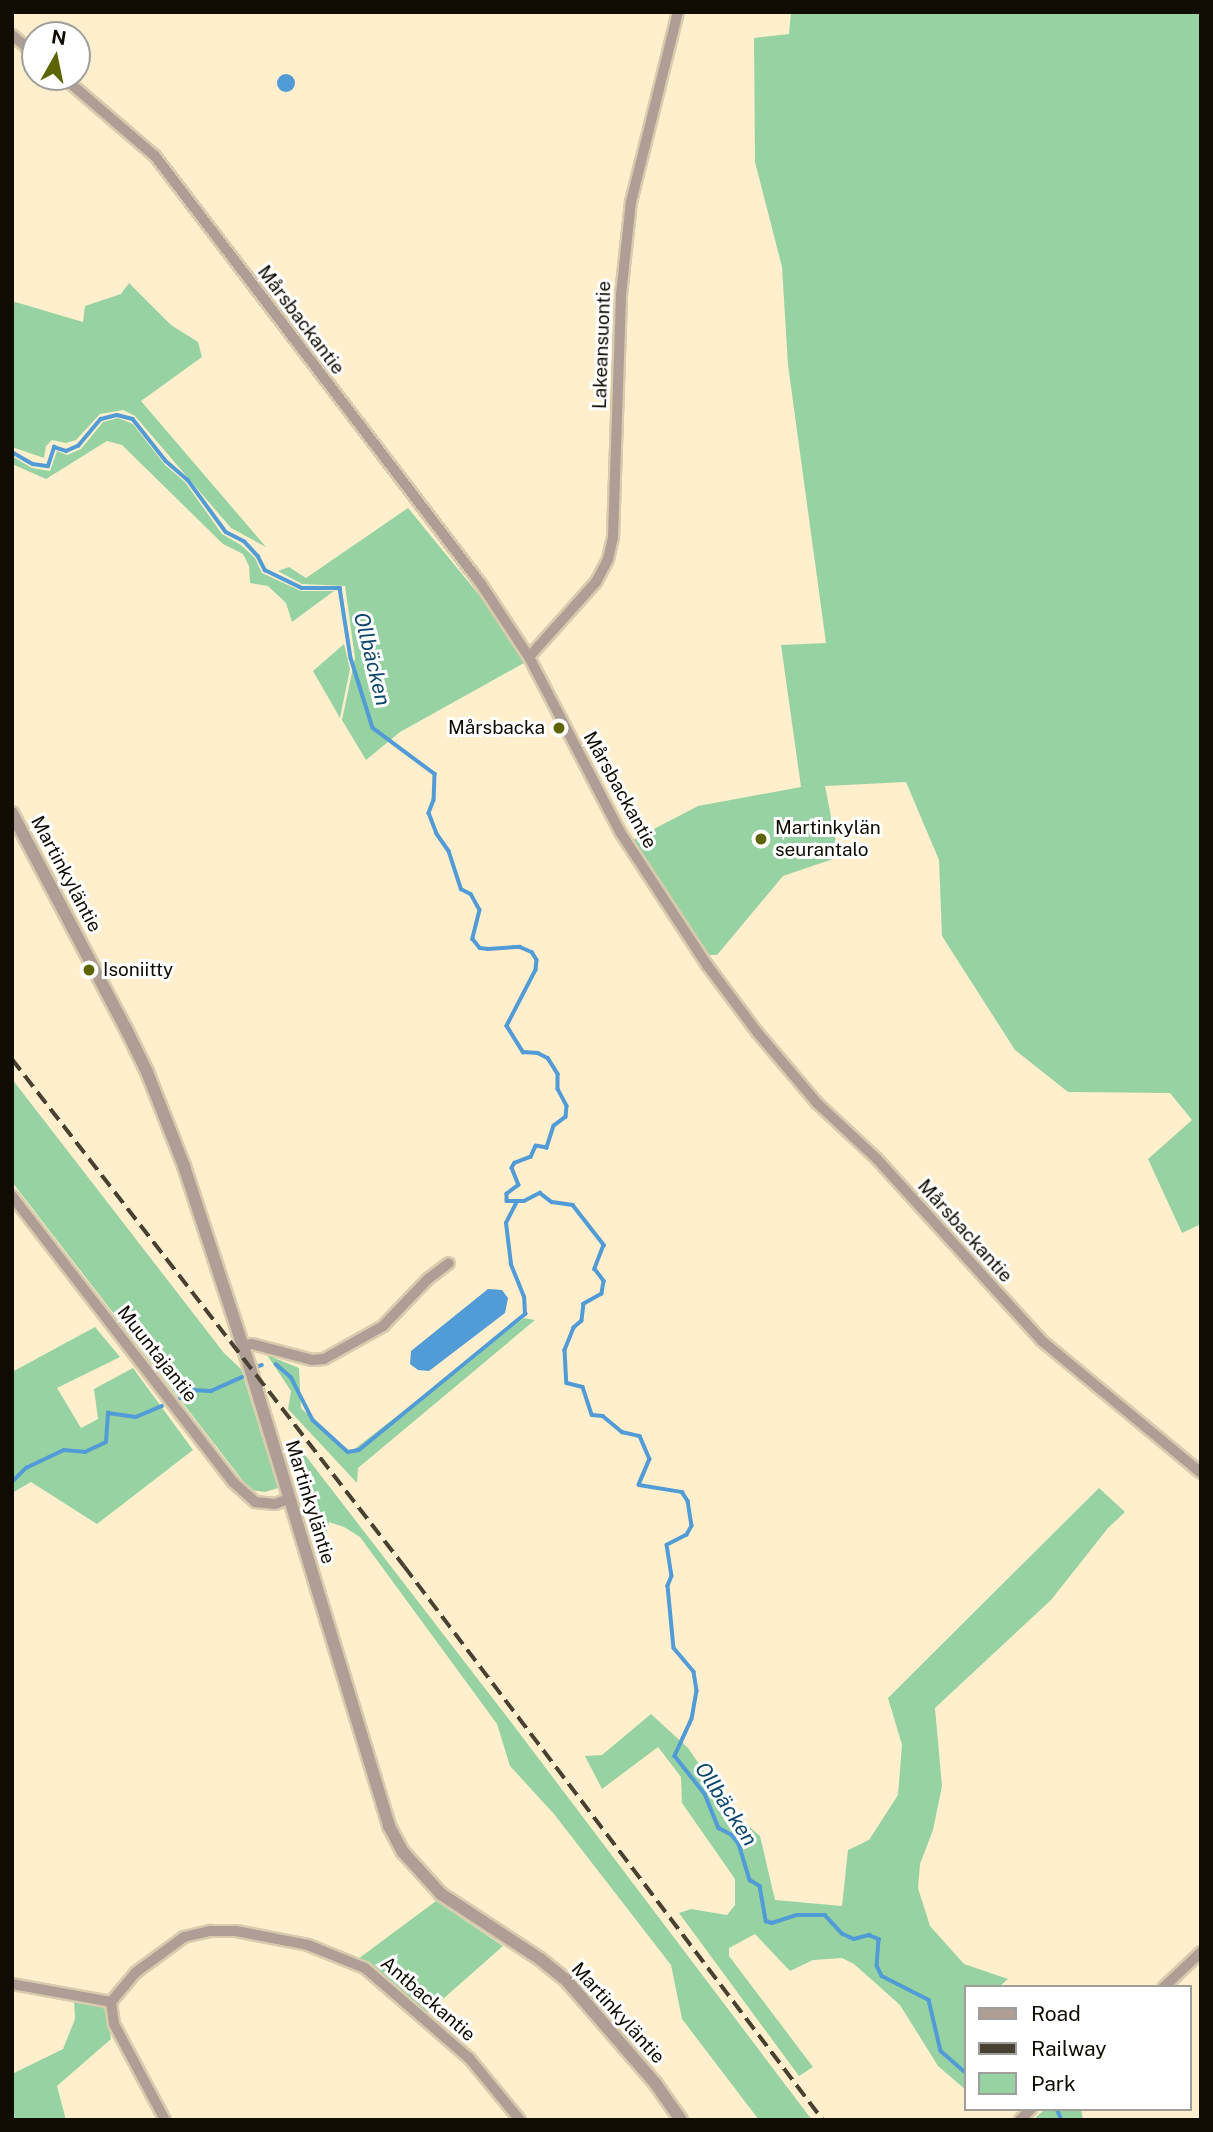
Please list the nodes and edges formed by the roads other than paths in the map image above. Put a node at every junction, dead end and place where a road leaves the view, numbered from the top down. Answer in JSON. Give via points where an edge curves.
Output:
{"nodes":[{"id":1,"x":678,"y":12,"type":"edge"},
{"id":2,"x":80,"y":91,"type":"edge"},
{"id":3,"x":529,"y":657,"type":"junction"},
{"id":4,"x":12,"y":813,"type":"edge"},
{"id":5,"x":12,"y":1196,"type":"edge"},
{"id":6,"x":449,"y":1263,"type":"dead end"},
{"id":7,"x":243,"y":1346,"type":"junction"},
{"id":8,"x":1198,"y":1467,"type":"edge"},
{"id":9,"x":289,"y":1499,"type":"junction"},
{"id":10,"x":1201,"y":1952,"type":"edge"},
{"id":11,"x":12,"y":1984,"type":"edge"},
{"id":12,"x":1166,"y":1985,"type":"edge"},
{"id":13,"x":111,"y":2003,"type":"junction"},
{"id":14,"x":165,"y":2120,"type":"edge"},
{"id":15,"x":520,"y":2120,"type":"edge"},
{"id":16,"x":681,"y":2120,"type":"edge"}],
"edges":[{"from":1,"to":3,"type":"street","name":"Lakeansuontie","via":[[631,202],[621,295],[613,537],[608,559],[596,582]]},
{"from":2,"to":3,"type":"street","name":"Mårsbackantie","via":[[155,156],[481,584]]},
{"from":3,"to":8,"type":"street","name":"Mårsbackantie","via":[[620,832],[757,1032],[817,1103],[877,1159],[1041,1339]]},
{"from":4,"to":7,"type":"street","name":"Martinkyläntie","via":[[147,1072],[184,1166]]},
{"from":5,"to":9,"type":"street","name":"Muuntajantie","via":[[233,1482],[255,1502],[275,1504]]},
{"from":6,"to":7,"type":"street","via":[[383,1326],[324,1359]]},
{"from":7,"to":9,"type":"street","name":"Martinkyläntie"},
{"from":9,"to":16,"type":"street","name":"Martinkyläntie","via":[[381,1805],[403,1852],[441,1894],[566,1981]]},
{"from":10,"to":12,"type":"street"},
{"from":11,"to":13,"type":"street"},
{"from":13,"to":14,"type":"street","via":[[114,2024]]},
{"from":13,"to":15,"type":"street","name":"Antbackantie","via":[[135,1973],[184,1937],[236,1931],[308,1945],[365,1968],[391,1989],[469,2058]]}]}
